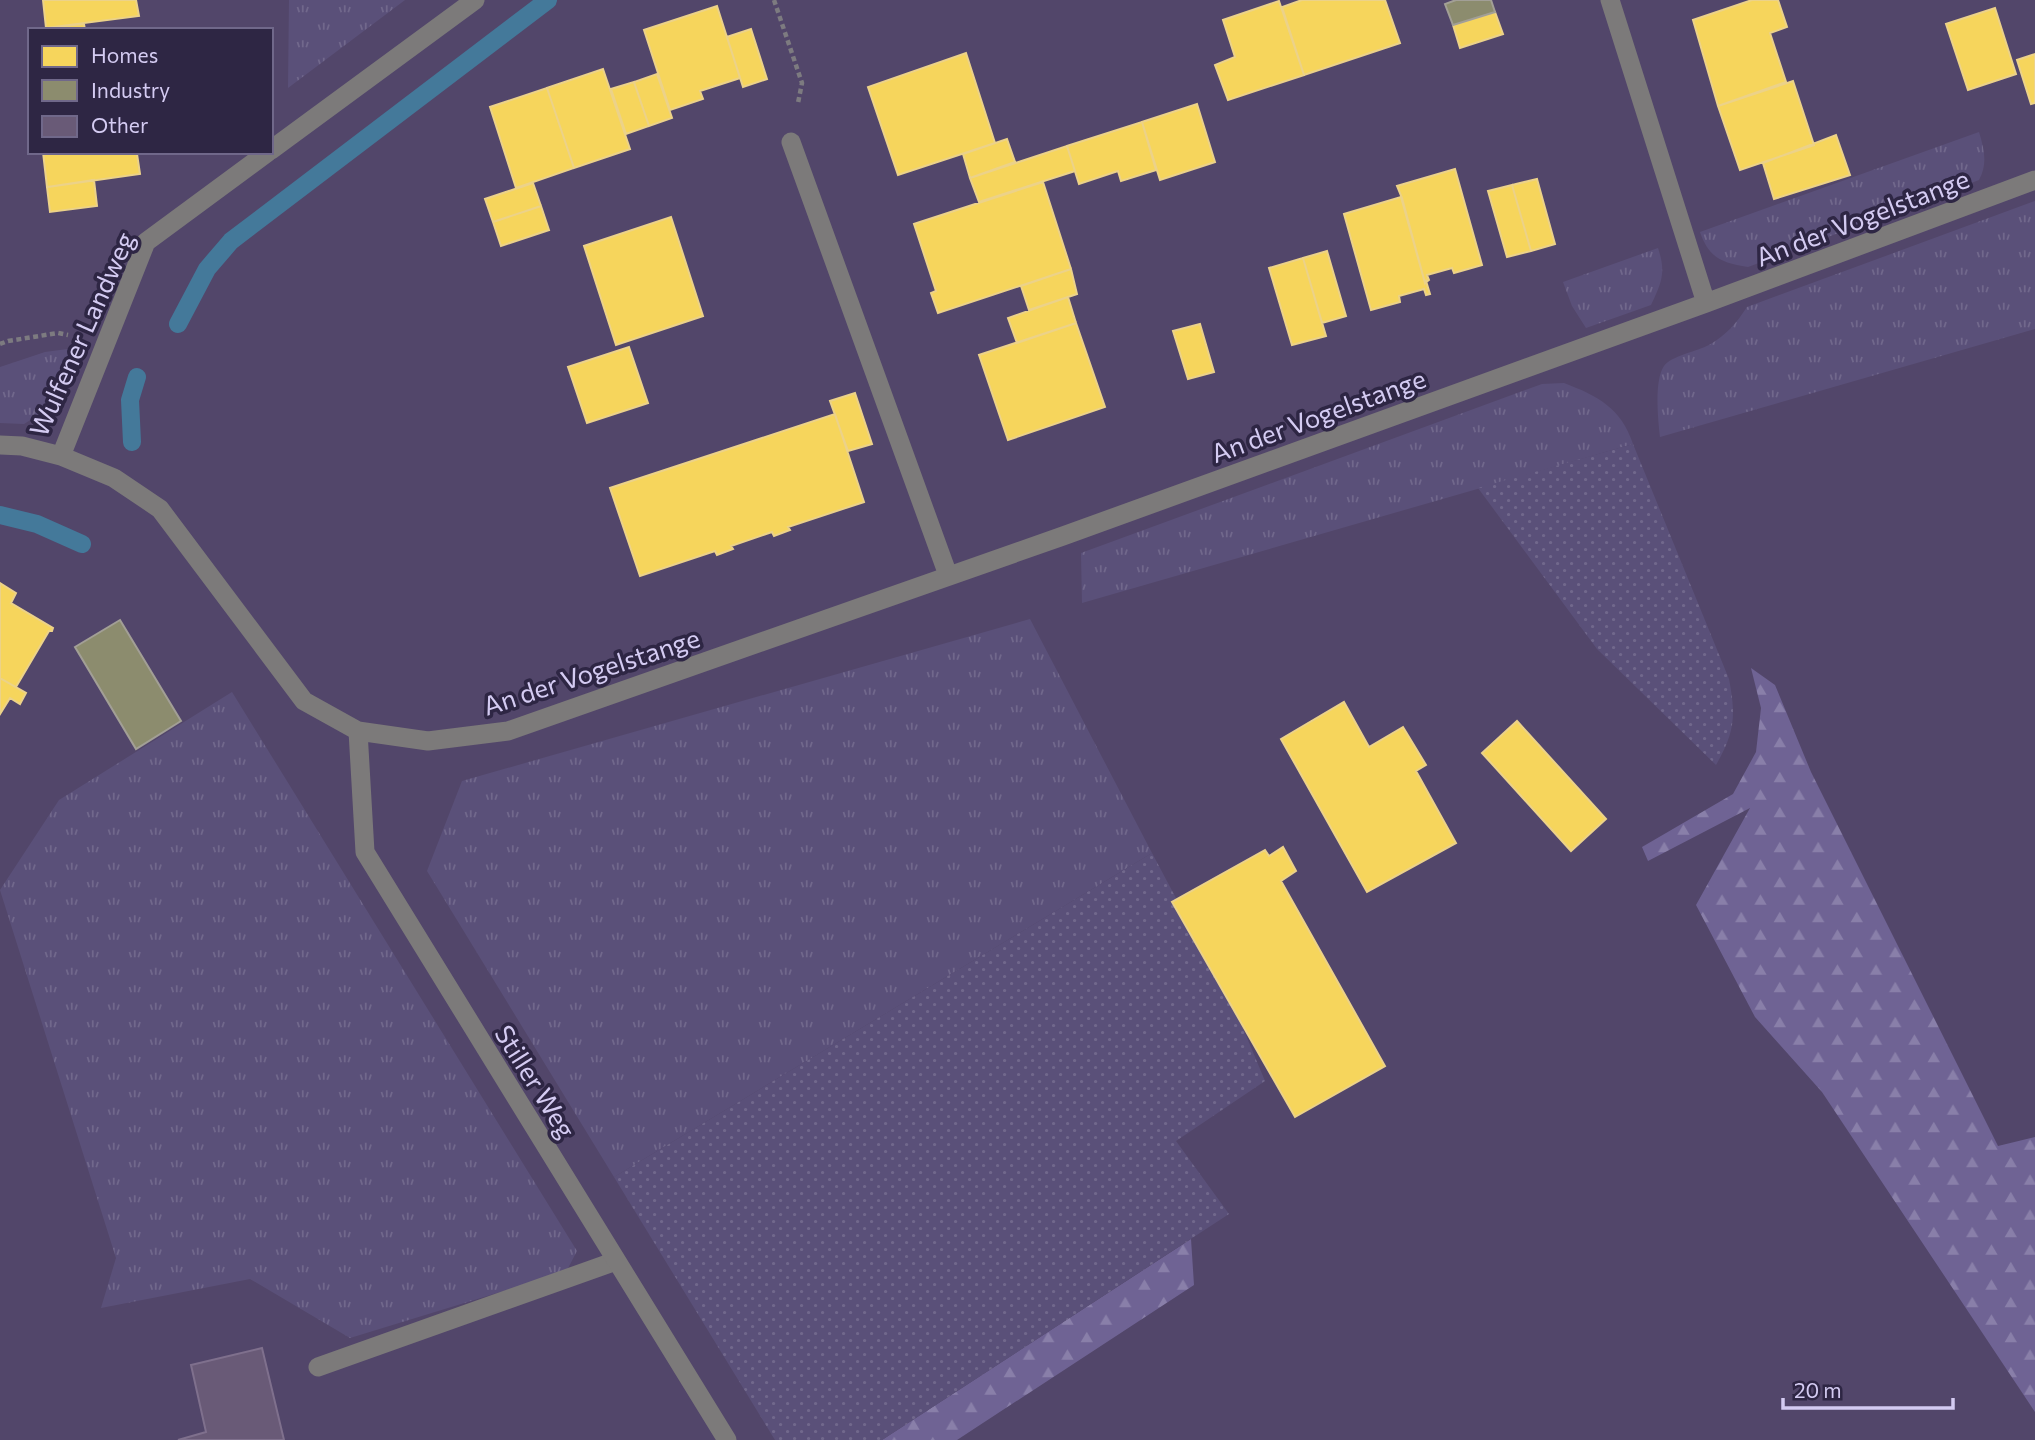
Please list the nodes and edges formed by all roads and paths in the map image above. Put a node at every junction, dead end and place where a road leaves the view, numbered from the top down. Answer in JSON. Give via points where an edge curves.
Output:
{"nodes":[{"id":1,"x":475,"y":0,"type":"edge"},
{"id":2,"x":774,"y":0,"type":"edge"},
{"id":3,"x":1610,"y":0,"type":"edge"},
{"id":4,"x":791,"y":142,"type":"joint"},
{"id":5,"x":273,"y":149,"type":"edge"},
{"id":6,"x":266,"y":154,"type":"edge"},
{"id":7,"x":2035,"y":180,"type":"edge"},
{"id":8,"x":1706,"y":303,"type":"junction"},
{"id":9,"x":107,"y":339,"type":"junction"},
{"id":10,"x":0,"y":344,"type":"edge"},
{"id":11,"x":0,"y":445,"type":"edge"},
{"id":12,"x":61,"y":456,"type":"junction"},
{"id":13,"x":948,"y":575,"type":"junction"},
{"id":14,"x":358,"y":730,"type":"junction"},
{"id":15,"x":616,"y":1261,"type":"junction"},
{"id":16,"x":318,"y":1367,"type":"dead end"},
{"id":17,"x":727,"y":1440,"type":"edge"}],
"edges":[{"from":1,"to":5,"type":"street","name":"Wulfener Landweg"},
{"from":2,"to":4,"type":"path","via":[[802,83]]},
{"from":3,"to":8,"type":"street"},
{"from":4,"to":13,"type":"street"},
{"from":6,"to":9,"type":"street","name":"Wulfener Landweg","via":[[146,242]]},
{"from":7,"to":8,"type":"street","name":"An der Vogelstange"},
{"from":8,"to":13,"type":"street","name":"An der Vogelstange"},
{"from":9,"to":10,"type":"path","via":[[58,333]]},
{"from":9,"to":12,"type":"street","name":"Wulfener Landweg"},
{"from":11,"to":12,"type":"street","name":"Wulfener Landweg"},
{"from":12,"to":14,"type":"street","name":"An der Vogelstange","via":[[114,478],[160,509],[304,701]]},
{"from":13,"to":14,"type":"street","name":"An der Vogelstange","via":[[508,731],[428,741]]},
{"from":14,"to":15,"type":"street","name":"Stiller Weg","via":[[365,852]]},
{"from":15,"to":16,"type":"street"},
{"from":15,"to":17,"type":"street","name":"Stiller Weg"}]}
